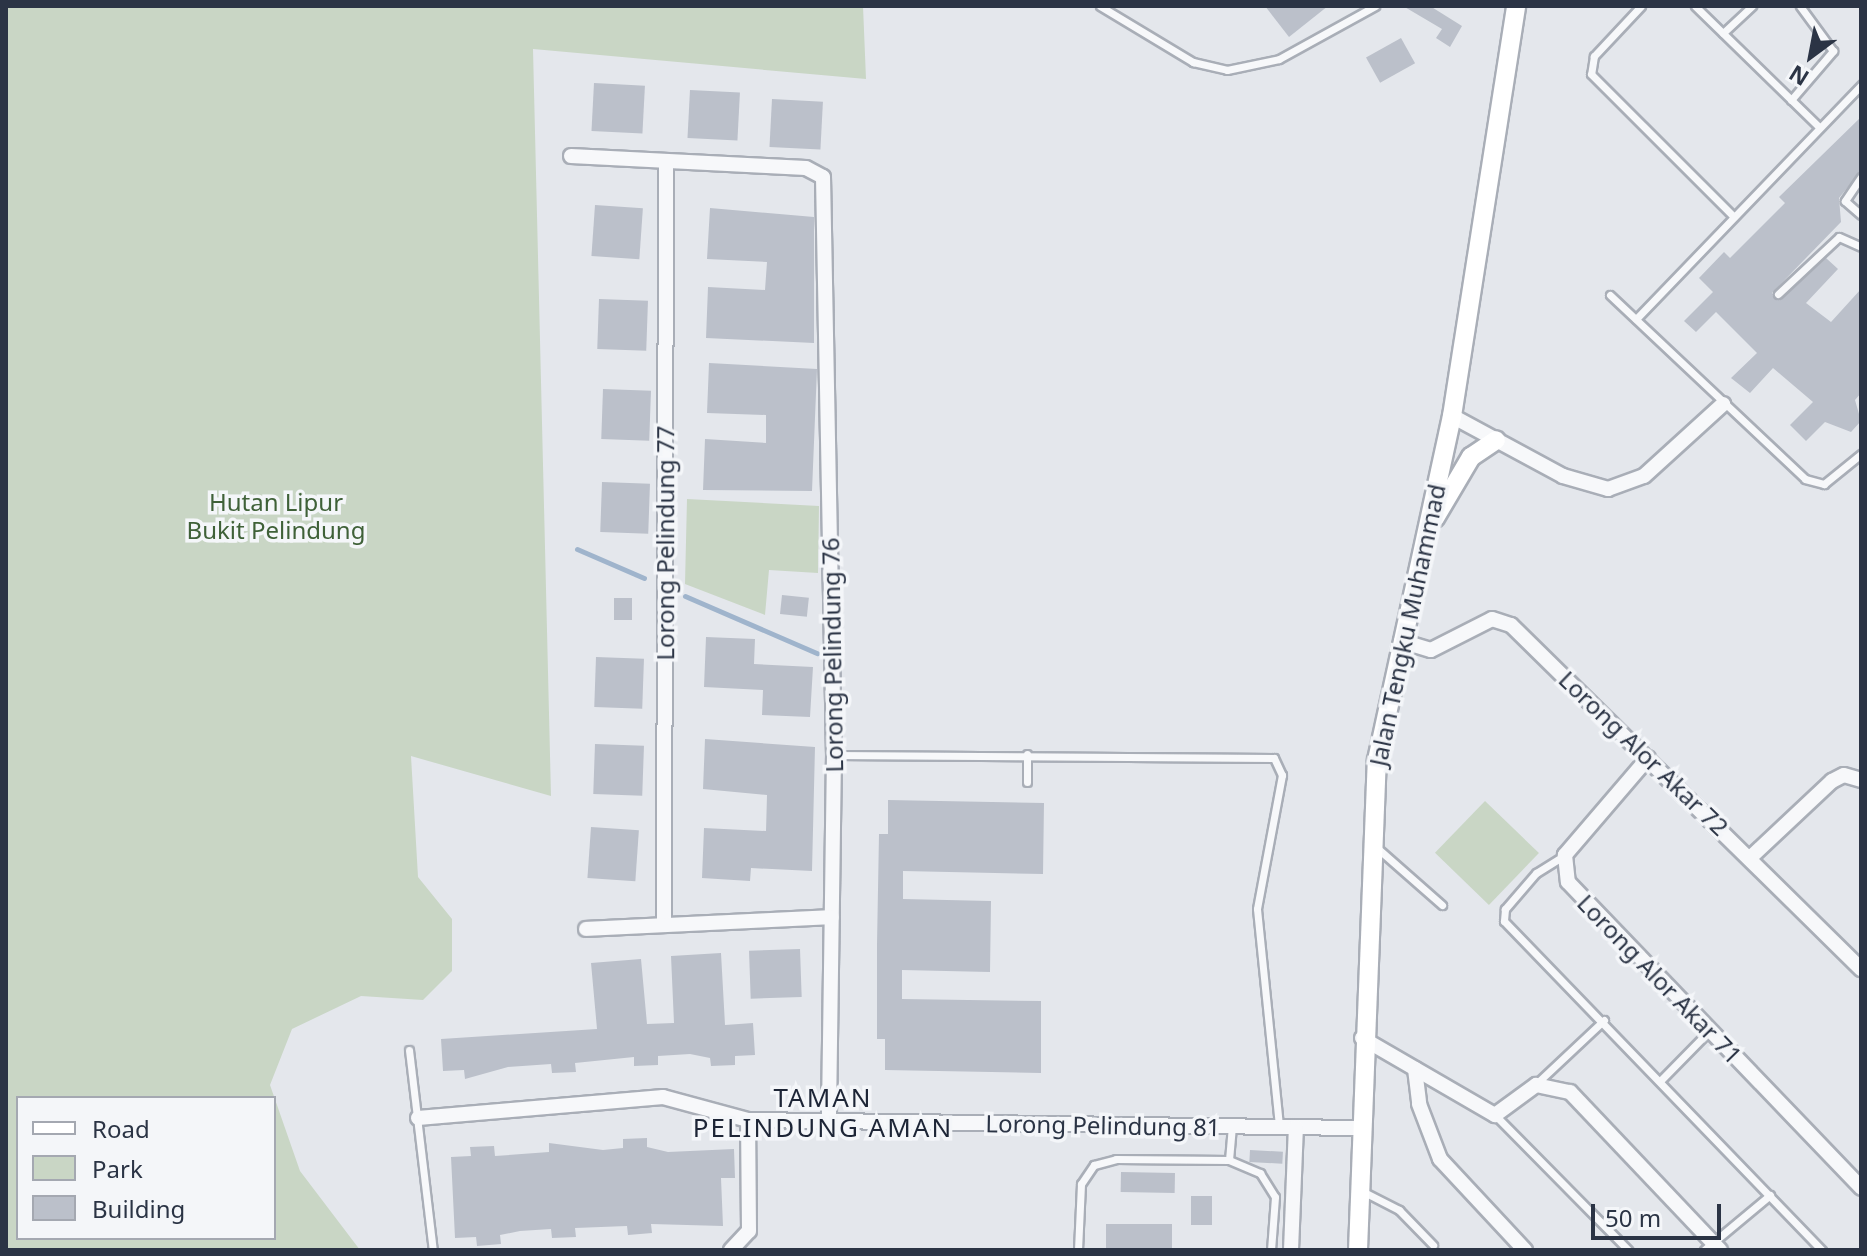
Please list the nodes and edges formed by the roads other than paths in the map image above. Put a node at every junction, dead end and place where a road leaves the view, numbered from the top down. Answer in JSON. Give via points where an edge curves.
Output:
{"nodes":[{"id":1,"x":1100,"y":6,"type":"edge"},
{"id":2,"x":1375,"y":6,"type":"edge"},
{"id":3,"x":1516,"y":6,"type":"edge"},
{"id":4,"x":1641,"y":6,"type":"edge"},
{"id":5,"x":1695,"y":6,"type":"edge"},
{"id":6,"x":1752,"y":6,"type":"edge"},
{"id":7,"x":1800,"y":6,"type":"edge"},
{"id":8,"x":1723,"y":33,"type":"junction"},
{"id":9,"x":1861,"y":85,"type":"edge"},
{"id":10,"x":1791,"y":100,"type":"junction"},
{"id":11,"x":1819,"y":127,"type":"junction"},
{"id":12,"x":571,"y":156,"type":"dead end"},
{"id":13,"x":666,"y":161,"type":"junction"},
{"id":14,"x":1861,"y":177,"type":"edge"},
{"id":15,"x":1861,"y":215,"type":"edge"},
{"id":16,"x":1734,"y":217,"type":"junction"},
{"id":17,"x":1860,"y":245,"type":"edge"},
{"id":18,"x":1778,"y":294,"type":"dead end"},
{"id":19,"x":1610,"y":295,"type":"dead end"},
{"id":20,"x":1636,"y":319,"type":"junction"},
{"id":21,"x":1723,"y":404,"type":"junction"},
{"id":22,"x":1452,"y":416,"type":"junction"},
{"id":23,"x":1496,"y":440,"type":"junction"},
{"id":24,"x":1861,"y":454,"type":"edge"},
{"id":25,"x":1426,"y":535,"type":"junction"},
{"id":26,"x":1401,"y":641,"type":"junction"},
{"id":27,"x":1027,"y":754,"type":"junction"},
{"id":28,"x":834,"y":755,"type":"junction"},
{"id":29,"x":1648,"y":758,"type":"junction"},
{"id":30,"x":1861,"y":780,"type":"edge"},
{"id":31,"x":1027,"y":782,"type":"dead end"},
{"id":32,"x":1371,"y":843,"type":"junction"},
{"id":33,"x":1565,"y":855,"type":"junction"},
{"id":34,"x":1751,"y":857,"type":"junction"},
{"id":35,"x":1442,"y":905,"type":"dead end"},
{"id":36,"x":832,"y":917,"type":"junction"},
{"id":37,"x":664,"y":925,"type":"junction"},
{"id":38,"x":586,"y":929,"type":"dead end"},
{"id":39,"x":1861,"y":969,"type":"edge"},
{"id":40,"x":1604,"y":1020,"type":"junction"},
{"id":41,"x":1710,"y":1029,"type":"junction"},
{"id":42,"x":1362,"y":1038,"type":"junction"},
{"id":43,"x":409,"y":1050,"type":"dead end"},
{"id":44,"x":1415,"y":1069,"type":"junction"},
{"id":45,"x":1661,"y":1080,"type":"junction"},
{"id":46,"x":1536,"y":1085,"type":"junction"},
{"id":47,"x":1495,"y":1115,"type":"junction"},
{"id":48,"x":418,"y":1118,"type":"junction"},
{"id":49,"x":748,"y":1120,"type":"junction"},
{"id":50,"x":829,"y":1121,"type":"junction"},
{"id":51,"x":1232,"y":1126,"type":"junction"},
{"id":52,"x":1279,"y":1127,"type":"junction"},
{"id":53,"x":1296,"y":1127,"type":"junction"},
{"id":54,"x":1361,"y":1128,"type":"junction"},
{"id":55,"x":1229,"y":1160,"type":"junction"},
{"id":56,"x":1861,"y":1188,"type":"edge"},
{"id":57,"x":1360,"y":1190,"type":"junction"},
{"id":58,"x":1770,"y":1195,"type":"junction"},
{"id":59,"x":1433,"y":1245,"type":"dead end"},
{"id":60,"x":1712,"y":1247,"type":"edge"},
{"id":61,"x":433,"y":1250,"type":"edge"},
{"id":62,"x":731,"y":1250,"type":"edge"},
{"id":63,"x":1078,"y":1250,"type":"edge"},
{"id":64,"x":1271,"y":1250,"type":"edge"},
{"id":65,"x":1291,"y":1250,"type":"edge"},
{"id":66,"x":1358,"y":1250,"type":"edge"},
{"id":67,"x":1525,"y":1250,"type":"edge"},
{"id":68,"x":1628,"y":1250,"type":"edge"},
{"id":69,"x":1822,"y":1250,"type":"edge"}],
"edges":[{"from":1,"to":2,"type":"lane","via":[[1193,62],[1227,70],[1279,59]]},
{"from":3,"to":22,"type":"main road","name":"Jalan Tengku Muhammad"},
{"from":4,"to":16,"type":"lane","via":[[1594,56],[1591,74]]},
{"from":5,"to":8,"type":"lane"},
{"from":6,"to":8,"type":"lane"},
{"from":7,"to":10,"type":"lane","via":[[1833,51]]},
{"from":8,"to":10,"type":"lane"},
{"from":9,"to":11,"type":"lane"},
{"from":10,"to":11,"type":"lane"},
{"from":11,"to":16,"type":"lane"},
{"from":12,"to":13,"type":"street"},
{"from":13,"to":28,"type":"street","name":"Lorong Pelindung 76","via":[[806,168],[823,177]]},
{"from":13,"to":37,"type":"street","name":"Lorong Pelindung 77"},
{"from":14,"to":15,"type":"lane","via":[[1845,201]]},
{"from":16,"to":20,"type":"lane"},
{"from":17,"to":18,"type":"lane","via":[[1839,237]]},
{"from":19,"to":20,"type":"lane"},
{"from":20,"to":21,"type":"lane"},
{"from":21,"to":23,"type":"street","via":[[1644,476],[1608,489],[1563,476]]},
{"from":21,"to":24,"type":"lane","via":[[1805,479],[1824,484]]},
{"from":22,"to":23,"type":"street"},
{"from":22,"to":25,"type":"main road","name":"Jalan Tengku Muhammad"},
{"from":23,"to":25,"type":"main road","via":[[1471,457]]},
{"from":25,"to":26,"type":"main road","name":"Jalan Tengku Muhammad"},
{"from":26,"to":29,"type":"street","name":"Lorong Alor Akar 72","via":[[1431,650],[1482,622],[1502,621]]},
{"from":26,"to":32,"type":"main road","name":"Jalan Tengku Muhammad","via":[[1377,760]]},
{"from":27,"to":28,"type":"lane"},
{"from":27,"to":31,"type":"lane"},
{"from":27,"to":52,"type":"lane","via":[[1263,753],[1281,765],[1257,909]]},
{"from":28,"to":36,"type":"street","name":"Lorong Pelindung 76"},
{"from":29,"to":33,"type":"street"},
{"from":29,"to":34,"type":"street","name":"Lorong Alor Akar 72"},
{"from":30,"to":34,"type":"street","via":[[1844,775],[1832,781]]},
{"from":32,"to":35,"type":"lane"},
{"from":32,"to":42,"type":"main road","name":"Jalan Tengku Muhammad"},
{"from":33,"to":40,"type":"lane","via":[[1536,873],[1505,909],[1504,921]]},
{"from":33,"to":41,"type":"street","name":"Lorong Alor Akar 71","via":[[1578,895]]},
{"from":34,"to":39,"type":"street","name":"Lorong Alor Akar 72"},
{"from":36,"to":37,"type":"street"},
{"from":36,"to":50,"type":"street","name":"Lorong Pelindung 76"},
{"from":37,"to":38,"type":"street"},
{"from":40,"to":45,"type":"lane"},
{"from":40,"to":46,"type":"lane"},
{"from":41,"to":45,"type":"lane"},
{"from":41,"to":56,"type":"street","name":"Lorong Alor Akar 71"},
{"from":42,"to":44,"type":"street"},
{"from":42,"to":54,"type":"main road","name":"Jalan Tengku Muhammad"},
{"from":43,"to":48,"type":"lane"},
{"from":44,"to":47,"type":"street"},
{"from":44,"to":67,"type":"street","via":[[1419,1104],[1440,1159]]},
{"from":45,"to":58,"type":"lane"},
{"from":46,"to":47,"type":"street"},
{"from":46,"to":60,"type":"street","via":[[1570,1092]]},
{"from":47,"to":68,"type":"lane"},
{"from":48,"to":49,"type":"street","name":"Lorong Pelindung 81","via":[[649,1097]]},
{"from":48,"to":61,"type":"lane"},
{"from":49,"to":50,"type":"street","name":"Lorong Pelindung 81"},
{"from":49,"to":62,"type":"street","via":[[749,1231]]},
{"from":50,"to":51,"type":"street","name":"Lorong Pelindung 81"},
{"from":51,"to":52,"type":"street","name":"Lorong Pelindung 81"},
{"from":51,"to":55,"type":"lane"},
{"from":52,"to":53,"type":"street","name":"Lorong Pelindung 81"},
{"from":53,"to":54,"type":"street","name":"Lorong Pelindung 81"},
{"from":53,"to":65,"type":"street"},
{"from":54,"to":57,"type":"main road","name":"Jalan Tengku Muhammad"},
{"from":55,"to":63,"type":"lane","via":[[1116,1159],[1094,1165],[1081,1184]]},
{"from":55,"to":64,"type":"lane","via":[[1273,1186]]},
{"from":57,"to":59,"type":"lane","via":[[1399,1210]]},
{"from":57,"to":66,"type":"main road","name":"Jalan Tengku Muhammad"},
{"from":58,"to":60,"type":"lane"},
{"from":58,"to":69,"type":"lane"}]}
